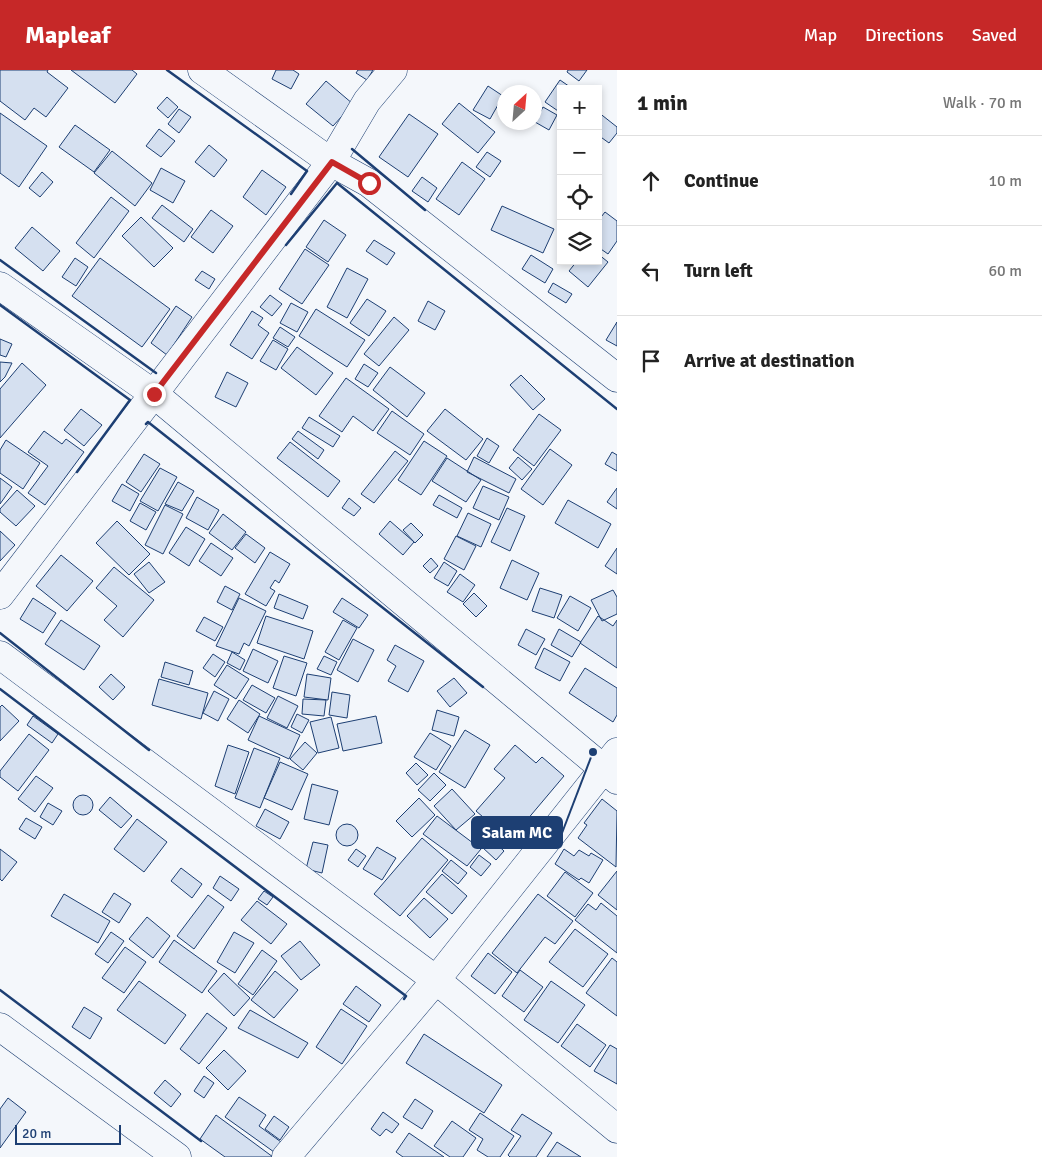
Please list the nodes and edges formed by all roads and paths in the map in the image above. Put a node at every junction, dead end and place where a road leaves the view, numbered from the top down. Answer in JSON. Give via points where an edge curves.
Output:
{"nodes":[{"id":1,"x":202,"y":70,"type":"edge"},
{"id":2,"x":392,"y":70,"type":"edge"},
{"id":3,"x":332,"y":162,"type":"junction"},
{"id":4,"x":0,"y":286,"type":"edge"},
{"id":5,"x":617,"y":378,"type":"edge"},
{"id":6,"x":154,"y":394,"type":"junction"},
{"id":7,"x":0,"y":595,"type":"edge"},
{"id":8,"x":0,"y":655,"type":"edge"},
{"id":9,"x":612,"y":767,"type":"edge"},
{"id":10,"x":436,"y":980,"type":"junction"},
{"id":11,"x":0,"y":1027,"type":"edge"},
{"id":12,"x":617,"y":1129,"type":"edge"},
{"id":13,"x":177,"y":1157,"type":"edge"},
{"id":14,"x":286,"y":1157,"type":"edge"}],
"edges":[{"from":1,"to":3,"type":"street"},
{"from":2,"to":3,"type":"street","via":[[366,101]]},
{"from":3,"to":5,"type":"street","via":[[369,183]]},
{"from":3,"to":6,"type":"street"},
{"from":4,"to":6,"type":"street"},
{"from":6,"to":7,"type":"street"},
{"from":6,"to":9,"type":"street"},
{"from":8,"to":10,"type":"street"},
{"from":9,"to":10,"type":"street"},
{"from":10,"to":12,"type":"street"},
{"from":10,"to":14,"type":"street"},
{"from":11,"to":13,"type":"street"}]}
